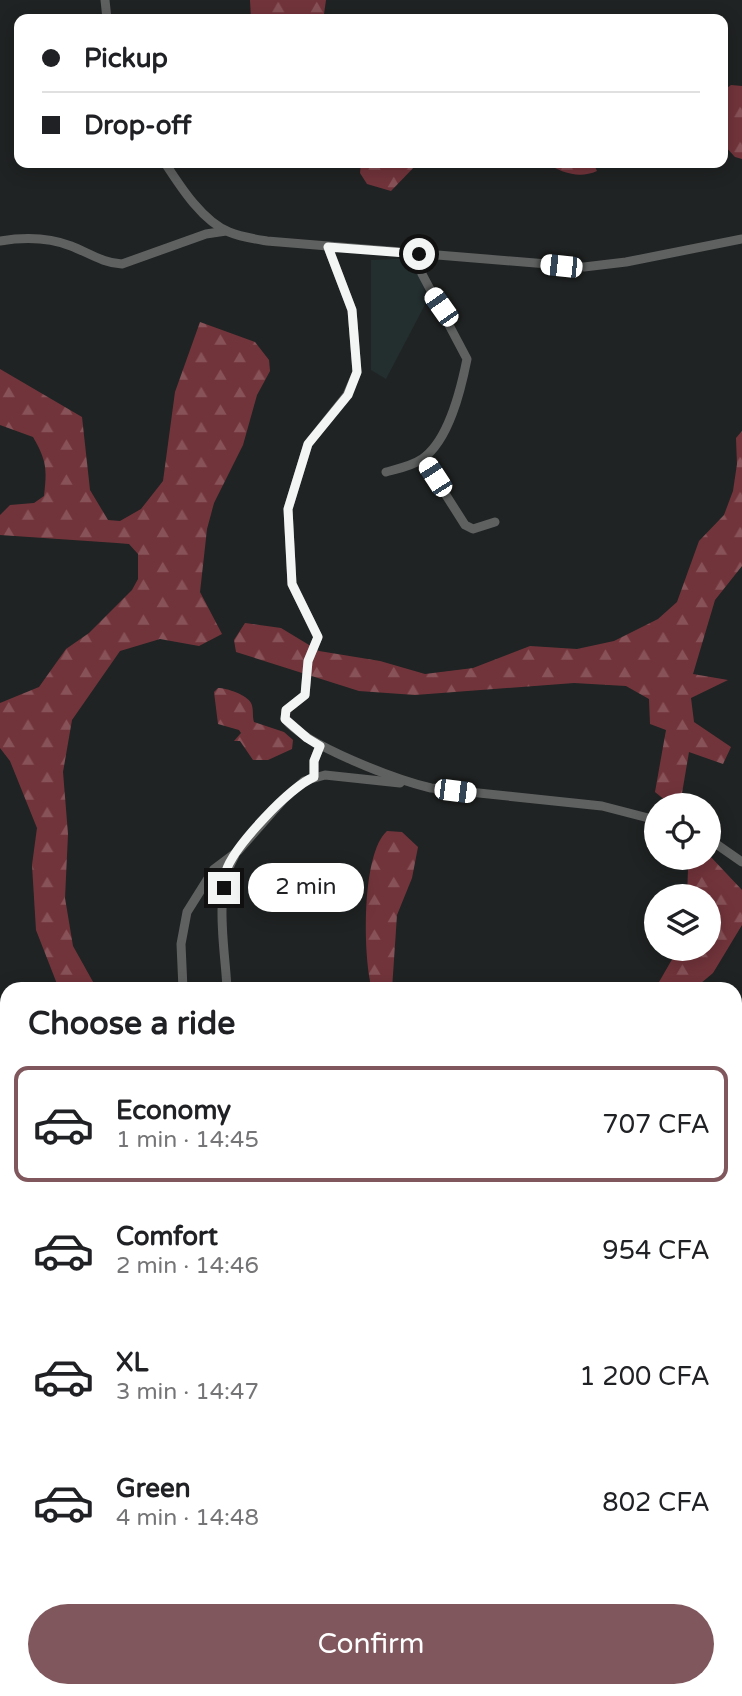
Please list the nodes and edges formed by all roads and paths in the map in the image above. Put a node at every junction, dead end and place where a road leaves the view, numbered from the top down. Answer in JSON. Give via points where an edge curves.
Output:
{"nodes":[{"id":1,"x":169,"y":168,"type":"edge"},
{"id":2,"x":226,"y":231,"type":"junction"},
{"id":3,"x":742,"y":239,"type":"edge"},
{"id":4,"x":0,"y":241,"type":"edge"},
{"id":5,"x":328,"y":247,"type":"junction"},
{"id":6,"x":419,"y":254,"type":"junction"},
{"id":7,"x":424,"y":458,"type":"junction"},
{"id":8,"x":386,"y":472,"type":"dead end"},
{"id":9,"x":495,"y":522,"type":"dead end"},
{"id":10,"x":320,"y":746,"type":"junction"},
{"id":11,"x":314,"y":777,"type":"junction"},
{"id":12,"x":410,"y":783,"type":"junction"},
{"id":13,"x":644,"y":817,"type":"edge"},
{"id":14,"x":721,"y":847,"type":"edge"},
{"id":15,"x":238,"y":850,"type":"junction"},
{"id":16,"x":742,"y":862,"type":"edge"},
{"id":17,"x":183,"y":982,"type":"edge"},
{"id":18,"x":228,"y":982,"type":"edge"},
{"id":19,"x":742,"y":1417,"type":"edge"},
{"id":20,"x":742,"y":1444,"type":"edge"}],
"edges":[{"from":1,"to":2,"type":"street","via":[[200,209]]},
{"from":2,"to":4,"type":"street","via":[[122,264],[108,264],[49,240],[23,237]]},
{"from":2,"to":5,"type":"street","via":[[267,242]]},
{"from":3,"to":6,"type":"street","via":[[603,266]]},
{"from":5,"to":6,"type":"street"},
{"from":5,"to":10,"type":"street","via":[[352,310],[357,372],[348,395],[308,444],[288,509],[292,584],[318,637],[308,661],[305,695],[286,710],[285,719]]},
{"from":6,"to":7,"type":"street","via":[[426,283],[467,359],[445,428]]},
{"from":7,"to":8,"type":"street"},
{"from":7,"to":9,"type":"street","via":[[465,525],[473,529]]},
{"from":10,"to":11,"type":"street"},
{"from":10,"to":12,"type":"street"},
{"from":11,"to":12,"type":"street"},
{"from":11,"to":15,"type":"street","via":[[283,800]]},
{"from":12,"to":13,"type":"street","via":[[602,806]]},
{"from":14,"to":16,"type":"street"},
{"from":15,"to":17,"type":"street","via":[[214,869],[187,912],[181,944]]},
{"from":15,"to":18,"type":"street","via":[[226,871],[222,904]]},
{"from":19,"to":20,"type":"street"}]}
